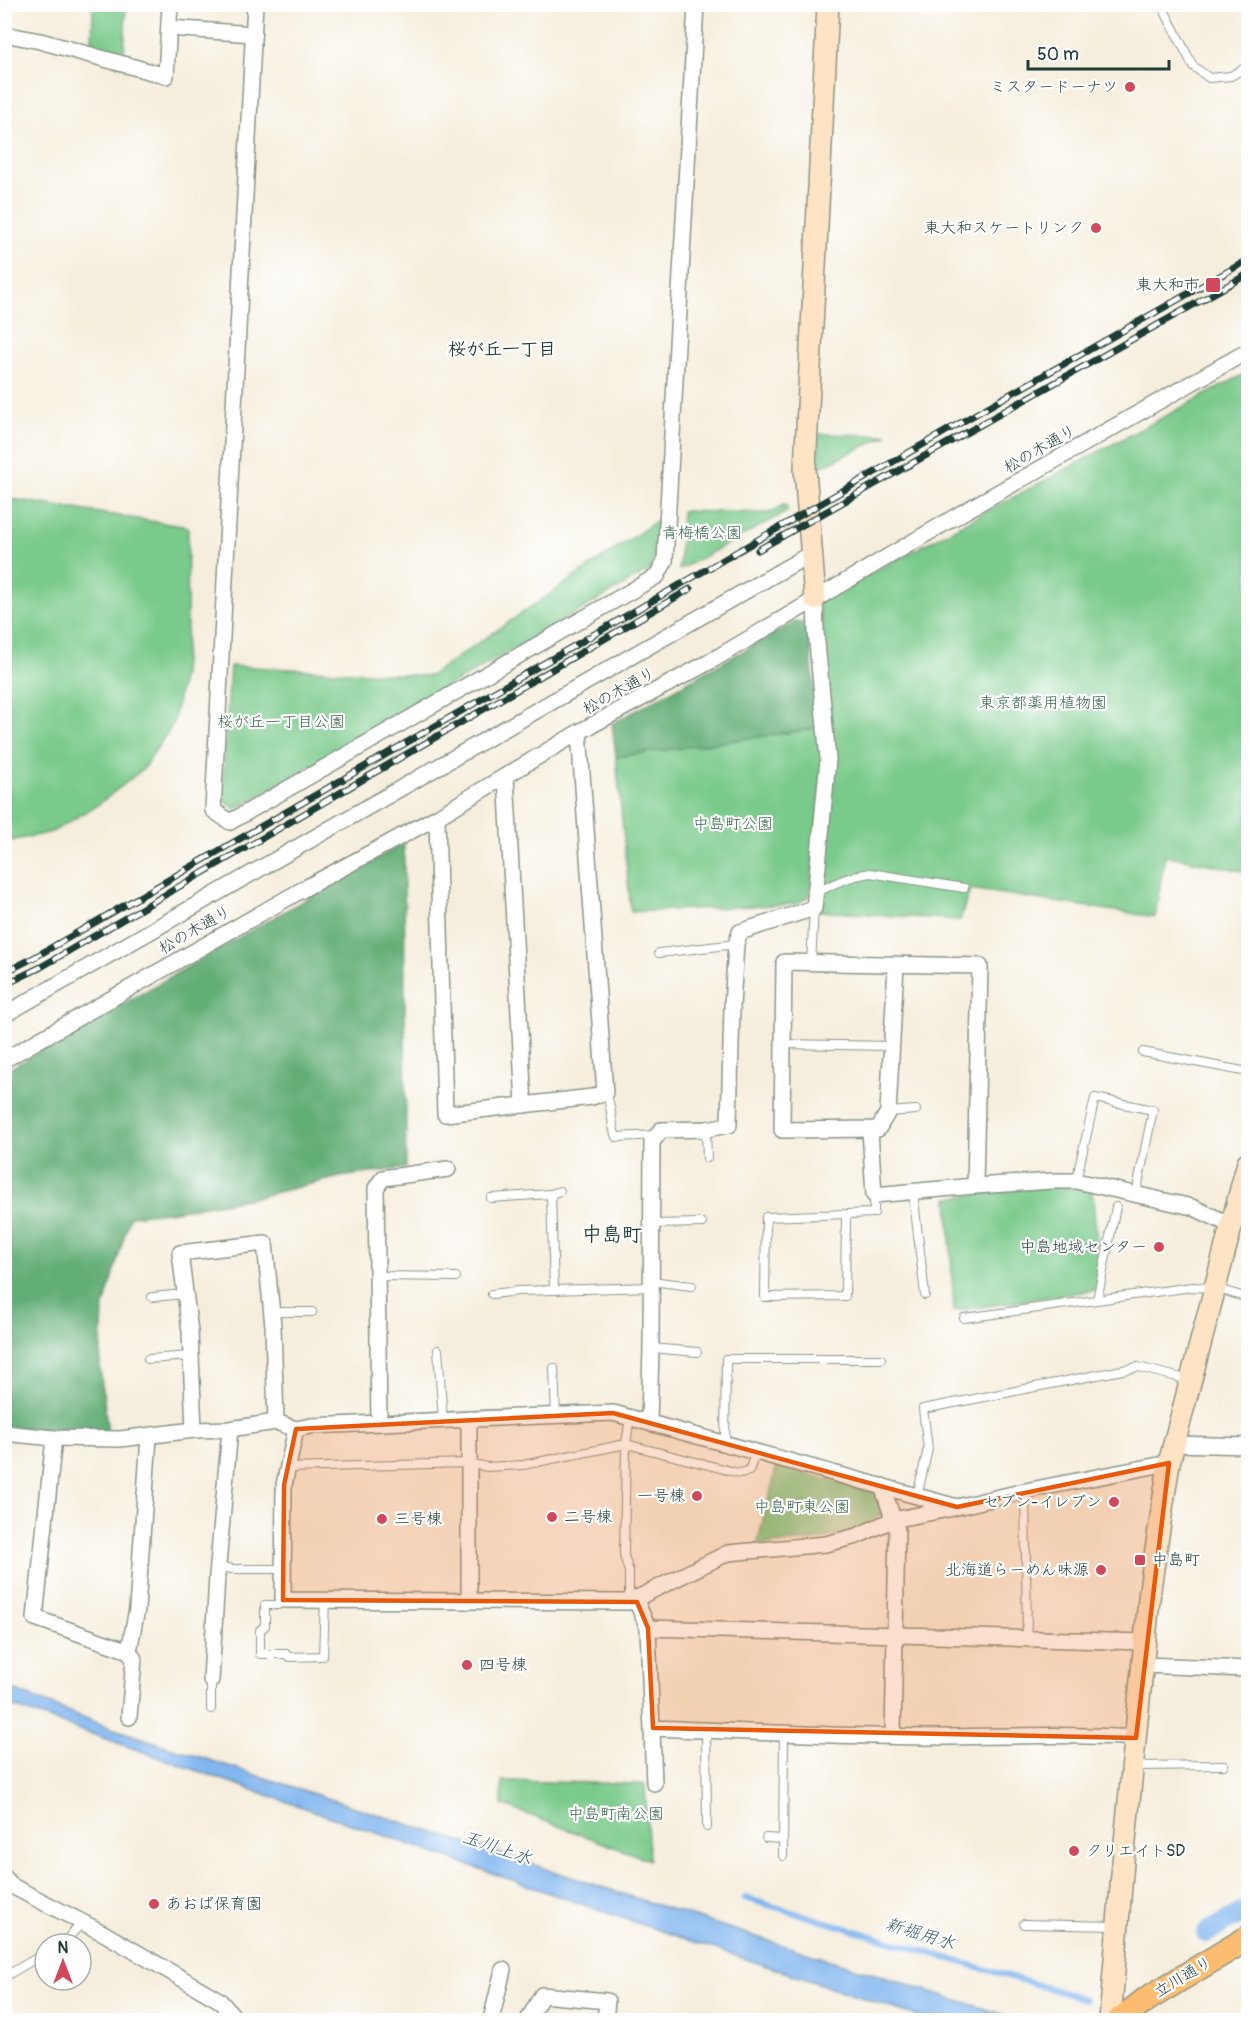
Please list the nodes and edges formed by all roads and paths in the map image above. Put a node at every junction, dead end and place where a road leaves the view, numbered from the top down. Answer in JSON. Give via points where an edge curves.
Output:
{"nodes":[{"id":1,"x":170,"y":4,"type":"edge"},
{"id":2,"x":255,"y":4,"type":"edge"},
{"id":3,"x":696,"y":4,"type":"edge"},
{"id":4,"x":828,"y":4,"type":"edge"},
{"id":5,"x":1161,"y":4,"type":"edge"},
{"id":6,"x":169,"y":28,"type":"junction"},
{"id":7,"x":4,"y":34,"type":"edge"},
{"id":8,"x":253,"y":34,"type":"junction"},
{"id":9,"x":1248,"y":66,"type":"edge"},
{"id":10,"x":1248,"y":351,"type":"edge"},
{"id":11,"x":812,"y":553,"type":"junction"},
{"id":12,"x":815,"y":599,"type":"junction"},
{"id":13,"x":579,"y":732,"type":"junction"},
{"id":14,"x":506,"y":776,"type":"junction"},
{"id":15,"x":437,"y":817,"type":"junction"},
{"id":16,"x":964,"y":888,"type":"dead end"},
{"id":17,"x":815,"y":901,"type":"junction"},
{"id":18,"x":736,"y":944,"type":"junction"},
{"id":19,"x":659,"y":953,"type":"dead end"},
{"id":20,"x":811,"y":963,"type":"junction"},
{"id":21,"x":897,"y":965,"type":"junction"},
{"id":22,"x":4,"y":1015,"type":"edge"},
{"id":23,"x":783,"y":1044,"type":"junction"},
{"id":24,"x":892,"y":1046,"type":"junction"},
{"id":25,"x":1143,"y":1052,"type":"dead end"},
{"id":26,"x":4,"y":1060,"type":"edge"},
{"id":27,"x":1248,"y":1072,"type":"edge"},
{"id":28,"x":605,"y":1092,"type":"junction"},
{"id":29,"x":524,"y":1105,"type":"junction"},
{"id":30,"x":916,"y":1110,"type":"dead end"},
{"id":31,"x":888,"y":1112,"type":"junction"},
{"id":32,"x":706,"y":1129,"type":"junction"},
{"id":33,"x":870,"y":1130,"type":"junction"},
{"id":34,"x":658,"y":1134,"type":"junction"},
{"id":35,"x":707,"y":1158,"type":"dead end"},
{"id":36,"x":1248,"y":1162,"type":"edge"},
{"id":37,"x":447,"y":1169,"type":"dead end"},
{"id":38,"x":1076,"y":1181,"type":"junction"},
{"id":39,"x":1246,"y":1183,"type":"edge"},
{"id":40,"x":975,"y":1186,"type":"junction"},
{"id":41,"x":560,"y":1191,"type":"dead end"},
{"id":42,"x":913,"y":1192,"type":"junction"},
{"id":43,"x":551,"y":1194,"type":"junction"},
{"id":44,"x":1136,"y":1194,"type":"junction"},
{"id":45,"x":874,"y":1195,"type":"junction"},
{"id":46,"x":491,"y":1198,"type":"dead end"},
{"id":47,"x":1116,"y":1207,"type":"dead end"},
{"id":48,"x":846,"y":1215,"type":"junction"},
{"id":49,"x":702,"y":1223,"type":"dead end"},
{"id":50,"x":652,"y":1224,"type":"junction"},
{"id":51,"x":1231,"y":1225,"type":"junction"},
{"id":52,"x":378,"y":1276,"type":"junction"},
{"id":53,"x":456,"y":1277,"type":"dead end"},
{"id":54,"x":651,"y":1284,"type":"junction"},
{"id":55,"x":692,"y":1286,"type":"dead end"},
{"id":56,"x":1215,"y":1288,"type":"junction"},
{"id":57,"x":554,"y":1290,"type":"junction"},
{"id":58,"x":185,"y":1294,"type":"junction"},
{"id":59,"x":492,"y":1294,"type":"dead end"},
{"id":60,"x":925,"y":1295,"type":"dead end"},
{"id":61,"x":152,"y":1297,"type":"dead end"},
{"id":62,"x":1248,"y":1298,"type":"edge"},
{"id":63,"x":1097,"y":1300,"type":"junction"},
{"id":64,"x":272,"y":1312,"type":"junction"},
{"id":65,"x":312,"y":1312,"type":"dead end"},
{"id":66,"x":964,"y":1318,"type":"dead end"},
{"id":67,"x":651,"y":1348,"type":"junction"},
{"id":68,"x":438,"y":1350,"type":"dead end"},
{"id":69,"x":697,"y":1352,"type":"dead end"},
{"id":70,"x":191,"y":1356,"type":"junction"},
{"id":71,"x":147,"y":1359,"type":"dead end"},
{"id":72,"x":881,"y":1359,"type":"dead end"},
{"id":73,"x":554,"y":1368,"type":"dead end"},
{"id":74,"x":1190,"y":1380,"type":"junction"},
{"id":75,"x":556,"y":1416,"type":"junction"},
{"id":76,"x":630,"y":1417,"type":"junction"},
{"id":77,"x":469,"y":1419,"type":"junction"},
{"id":78,"x":443,"y":1420,"type":"junction"},
{"id":79,"x":276,"y":1422,"type":"junction"},
{"id":80,"x":649,"y":1422,"type":"junction"},
{"id":81,"x":379,"y":1423,"type":"junction"},
{"id":82,"x":230,"y":1429,"type":"junction"},
{"id":83,"x":296,"y":1429,"type":"junction"},
{"id":84,"x":194,"y":1430,"type":"junction"},
{"id":85,"x":4,"y":1433,"type":"edge"},
{"id":86,"x":149,"y":1437,"type":"junction"},
{"id":87,"x":54,"y":1438,"type":"junction"},
{"id":88,"x":725,"y":1443,"type":"junction"},
{"id":89,"x":626,"y":1444,"type":"junction"},
{"id":90,"x":1248,"y":1446,"type":"edge"},
{"id":91,"x":756,"y":1451,"type":"junction"},
{"id":92,"x":1172,"y":1454,"type":"junction"},
{"id":93,"x":469,"y":1463,"type":"junction"},
{"id":94,"x":288,"y":1468,"type":"junction"},
{"id":95,"x":882,"y":1486,"type":"junction"},
{"id":96,"x":1025,"y":1491,"type":"junction"},
{"id":97,"x":917,"y":1496,"type":"junction"},
{"id":98,"x":957,"y":1507,"type":"junction"},
{"id":99,"x":892,"y":1520,"type":"junction"},
{"id":100,"x":218,"y":1566,"type":"junction"},
{"id":101,"x":284,"y":1569,"type":"junction"},
{"id":102,"x":283,"y":1599,"type":"junction"},
{"id":103,"x":325,"y":1600,"type":"junction"},
{"id":104,"x":632,"y":1600,"type":"junction"},
{"id":105,"x":469,"y":1601,"type":"junction"},
{"id":106,"x":648,"y":1628,"type":"junction"},
{"id":107,"x":896,"y":1635,"type":"junction"},
{"id":108,"x":1027,"y":1638,"type":"junction"},
{"id":109,"x":1145,"y":1642,"type":"junction"},
{"id":110,"x":129,"y":1651,"type":"junction"},
{"id":111,"x":1143,"y":1665,"type":"junction"},
{"id":112,"x":1248,"y":1669,"type":"edge"},
{"id":113,"x":211,"y":1680,"type":"joint"},
{"id":114,"x":211,"y":1709,"type":"dead end"},
{"id":115,"x":129,"y":1718,"type":"dead end"},
{"id":116,"x":653,"y":1728,"type":"junction"},
{"id":117,"x":706,"y":1730,"type":"junction"},
{"id":118,"x":784,"y":1734,"type":"junction"},
{"id":119,"x":893,"y":1735,"type":"junction"},
{"id":120,"x":1136,"y":1738,"type":"junction"},
{"id":121,"x":1224,"y":1765,"type":"dead end"},
{"id":122,"x":1133,"y":1766,"type":"junction"},
{"id":123,"x":654,"y":1783,"type":"dead end"},
{"id":124,"x":707,"y":1827,"type":"dead end"},
{"id":125,"x":766,"y":1838,"type":"dead end"},
{"id":126,"x":783,"y":1839,"type":"junction"},
{"id":127,"x":783,"y":1856,"type":"dead end"},
{"id":128,"x":4,"y":1877,"type":"edge"},
{"id":129,"x":83,"y":1922,"type":"junction"},
{"id":130,"x":1024,"y":1924,"type":"dead end"},
{"id":131,"x":1117,"y":1926,"type":"junction"},
{"id":132,"x":74,"y":1932,"type":"edge"},
{"id":133,"x":1248,"y":1938,"type":"edge"},
{"id":134,"x":33,"y":1960,"type":"edge"},
{"id":135,"x":503,"y":1970,"type":"dead end"},
{"id":136,"x":4,"y":1977,"type":"edge"},
{"id":137,"x":233,"y":2020,"type":"edge"},
{"id":138,"x":491,"y":2020,"type":"edge"},
{"id":139,"x":528,"y":2020,"type":"edge"},
{"id":140,"x":605,"y":2020,"type":"edge"},
{"id":141,"x":1110,"y":2020,"type":"edge"},
{"id":142,"x":1120,"y":2020,"type":"edge"}],
"edges":[{"from":1,"to":6,"type":"street"},
{"from":2,"to":8,"type":"street"},
{"from":3,"to":8,"type":"street","via":[[665,561],[657,576],[230,822],[213,810]]},
{"from":4,"to":11,"type":"main road","via":[[805,470]]},
{"from":5,"to":9,"type":"lane","via":[[1193,66],[1209,78],[1231,76]]},
{"from":6,"to":7,"type":"street","via":[[166,76]]},
{"from":6,"to":8,"type":"street"},
{"from":10,"to":12,"type":"street","name":"松の木通り"},
{"from":11,"to":12,"type":"main road"},
{"from":11,"to":22,"type":"street"},
{"from":12,"to":13,"type":"street","name":"松の木通り"},
{"from":12,"to":17,"type":"street","via":[[828,759]]},
{"from":13,"to":14,"type":"street","name":"松の木通り"},
{"from":13,"to":28,"type":"street"},
{"from":14,"to":15,"type":"street","name":"松の木通り"},
{"from":14,"to":29,"type":"street"},
{"from":15,"to":26,"type":"street","name":"松の木通り"},
{"from":15,"to":29,"type":"street","via":[[445,1114]]},
{"from":16,"to":17,"type":"lane","via":[[870,873],[832,884]]},
{"from":17,"to":18,"type":"street","via":[[740,932]]},
{"from":17,"to":20,"type":"lane"},
{"from":18,"to":19,"type":"lane"},
{"from":18,"to":32,"type":"street","via":[[729,1125]]},
{"from":20,"to":21,"type":"street"},
{"from":20,"to":23,"type":"street","via":[[784,962]]},
{"from":21,"to":24,"type":"street"},
{"from":21,"to":40,"type":"street","via":[[980,966]]},
{"from":23,"to":24,"type":"lane"},
{"from":23,"to":33,"type":"street","via":[[782,1130]]},
{"from":24,"to":31,"type":"street"},
{"from":25,"to":27,"type":"lane"},
{"from":28,"to":29,"type":"street"},
{"from":28,"to":34,"type":"lane","via":[[616,1137]]},
{"from":30,"to":31,"type":"lane"},
{"from":31,"to":33,"type":"street","via":[[878,1129]]},
{"from":32,"to":34,"type":"street","via":[[661,1130]]},
{"from":32,"to":35,"type":"lane"},
{"from":33,"to":45,"type":"street"},
{"from":34,"to":50,"type":"street","via":[[652,1142]]},
{"from":36,"to":39,"type":"main road"},
{"from":37,"to":52,"type":"street","via":[[383,1178],[376,1188]]},
{"from":38,"to":40,"type":"street"},
{"from":38,"to":44,"type":"street"},
{"from":38,"to":44,"type":"lane","via":[[1095,1098],[1153,1110]]},
{"from":39,"to":51,"type":"main road"},
{"from":40,"to":42,"type":"street"},
{"from":41,"to":43,"type":"lane"},
{"from":42,"to":45,"type":"street"},
{"from":42,"to":60,"type":"lane"},
{"from":43,"to":46,"type":"lane"},
{"from":43,"to":57,"type":"lane"},
{"from":44,"to":51,"type":"street","via":[[1192,1207]]},
{"from":45,"to":48,"type":"lane","via":[[874,1213]]},
{"from":47,"to":63,"type":"lane"},
{"from":48,"to":48,"type":"lane","via":[[766,1217],[765,1297],[845,1296]]},
{"from":49,"to":50,"type":"lane"},
{"from":50,"to":54,"type":"street"},
{"from":51,"to":56,"type":"main road"},
{"from":52,"to":53,"type":"lane"},
{"from":52,"to":81,"type":"street"},
{"from":54,"to":55,"type":"lane"},
{"from":54,"to":57,"type":"lane"},
{"from":54,"to":67,"type":"street"},
{"from":56,"to":62,"type":"lane"},
{"from":56,"to":63,"type":"lane","via":[[1192,1287]]},
{"from":56,"to":74,"type":"main road"},
{"from":57,"to":59,"type":"lane"},
{"from":58,"to":61,"type":"lane"},
{"from":58,"to":64,"type":"street","via":[[180,1253],[265,1243]]},
{"from":58,"to":70,"type":"street"},
{"from":63,"to":66,"type":"lane"},
{"from":64,"to":65,"type":"lane"},
{"from":64,"to":79,"type":"street"},
{"from":67,"to":69,"type":"lane"},
{"from":67,"to":80,"type":"street"},
{"from":68,"to":78,"type":"lane"},
{"from":70,"to":71,"type":"lane"},
{"from":70,"to":84,"type":"street"},
{"from":72,"to":88,"type":"lane","via":[[726,1359]]},
{"from":73,"to":75,"type":"lane"},
{"from":74,"to":92,"type":"main road"},
{"from":74,"to":97,"type":"lane","via":[[1138,1367],[1124,1368],[922,1409],[928,1449]]},
{"from":75,"to":76,"type":"street","via":[[613,1413]]},
{"from":75,"to":77,"type":"street"},
{"from":76,"to":80,"type":"street"},
{"from":76,"to":89,"type":"lane"},
{"from":77,"to":78,"type":"street"},
{"from":77,"to":93,"type":"street"},
{"from":78,"to":81,"type":"street"},
{"from":79,"to":82,"type":"street"},
{"from":79,"to":83,"type":"street"},
{"from":80,"to":88,"type":"street"},
{"from":81,"to":83,"type":"street"},
{"from":82,"to":84,"type":"street"},
{"from":82,"to":100,"type":"street"},
{"from":83,"to":94,"type":"street"},
{"from":84,"to":86,"type":"street"},
{"from":85,"to":87,"type":"street"},
{"from":86,"to":87,"type":"street"},
{"from":86,"to":110,"type":"street","via":[[137,1609]]},
{"from":87,"to":110,"type":"street","via":[[35,1618]]},
{"from":88,"to":91,"type":"street"},
{"from":89,"to":91,"type":"lane","via":[[739,1473],[749,1471]]},
{"from":89,"to":93,"type":"lane","via":[[523,1465],[487,1467]]},
{"from":89,"to":104,"type":"lane","via":[[624,1555]]},
{"from":90,"to":92,"type":"street"},
{"from":91,"to":95,"type":"street"},
{"from":92,"to":96,"type":"street"},
{"from":92,"to":109,"type":"main road"},
{"from":93,"to":94,"type":"lane"},
{"from":93,"to":105,"type":"street"},
{"from":94,"to":101,"type":"street","via":[[284,1485]]},
{"from":95,"to":97,"type":"street"},
{"from":95,"to":99,"type":"street"},
{"from":96,"to":98,"type":"street"},
{"from":96,"to":108,"type":"lane"},
{"from":97,"to":98,"type":"street"},
{"from":98,"to":99,"type":"street"},
{"from":99,"to":104,"type":"street","via":[[857,1536],[826,1544],[728,1553]]},
{"from":99,"to":107,"type":"street","via":[[897,1530]]},
{"from":100,"to":101,"type":"lane"},
{"from":100,"to":113,"type":"street"},
{"from":101,"to":102,"type":"street"},
{"from":102,"to":103,"type":"street"},
{"from":102,"to":103,"type":"lane","via":[[278,1605],[265,1605],[260,1654],[322,1656]]},
{"from":103,"to":105,"type":"street"},
{"from":104,"to":105,"type":"street"},
{"from":104,"to":106,"type":"street"},
{"from":106,"to":107,"type":"street"},
{"from":106,"to":116,"type":"street"},
{"from":107,"to":108,"type":"street"},
{"from":107,"to":119,"type":"street"},
{"from":108,"to":109,"type":"street"},
{"from":109,"to":111,"type":"main road"},
{"from":110,"to":115,"type":"street","via":[[134,1659]]},
{"from":111,"to":112,"type":"street"},
{"from":111,"to":120,"type":"main road"},
{"from":113,"to":114,"type":"lane"},
{"from":116,"to":117,"type":"street"},
{"from":116,"to":123,"type":"street"},
{"from":117,"to":118,"type":"street"},
{"from":117,"to":124,"type":"lane"},
{"from":118,"to":119,"type":"street"},
{"from":118,"to":126,"type":"lane"},
{"from":119,"to":120,"type":"street"},
{"from":120,"to":122,"type":"main road"},
{"from":121,"to":122,"type":"lane"},
{"from":122,"to":131,"type":"main road"},
{"from":125,"to":126,"type":"lane"},
{"from":126,"to":127,"type":"lane"},
{"from":128,"to":129,"type":"street","via":[[12,1886]]},
{"from":129,"to":132,"type":"lane"},
{"from":129,"to":137,"type":"street","via":[[219,2000]]},
{"from":130,"to":131,"type":"lane"},
{"from":131,"to":141,"type":"main road"},
{"from":133,"to":142,"type":"main road","name":"立川通り","via":[[1147,1999]]},
{"from":134,"to":136,"type":"lane"},
{"from":135,"to":138,"type":"street"},
{"from":139,"to":140,"type":"street","via":[[542,1995],[607,2001]]}]}
